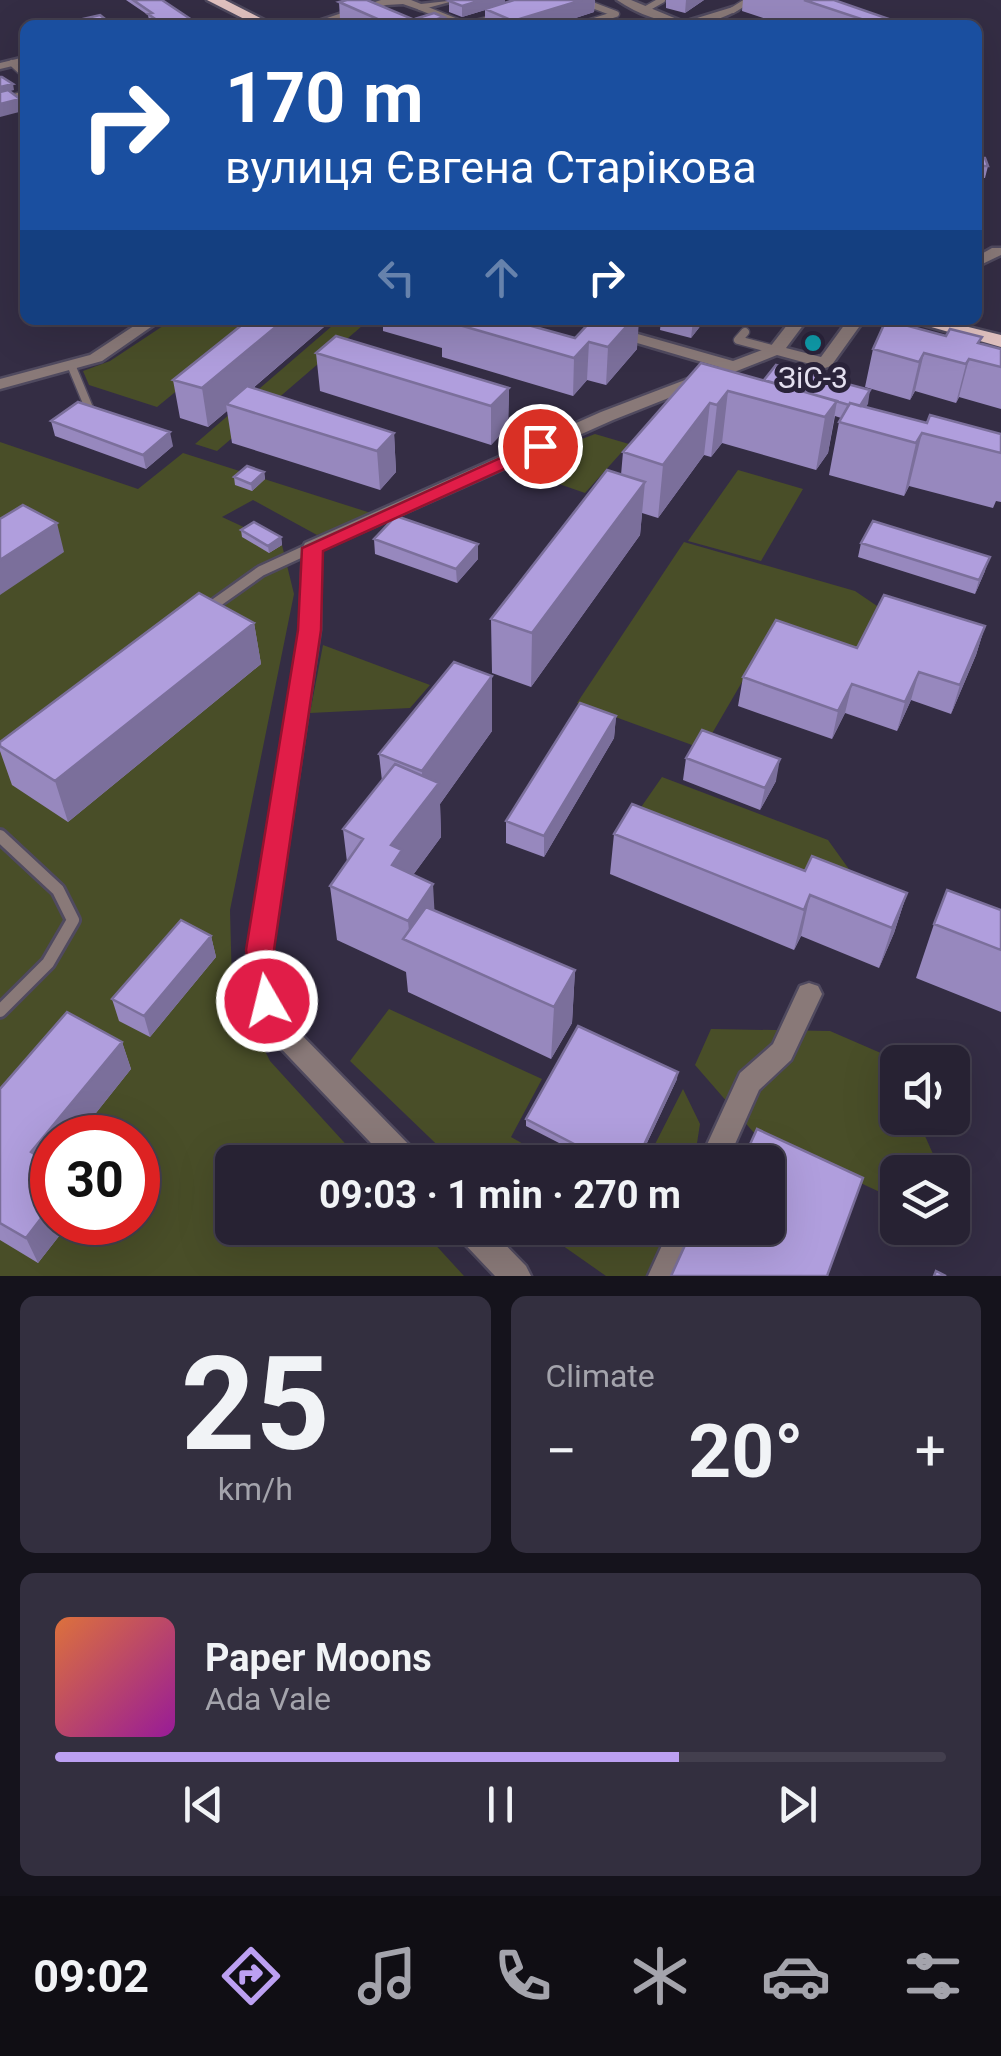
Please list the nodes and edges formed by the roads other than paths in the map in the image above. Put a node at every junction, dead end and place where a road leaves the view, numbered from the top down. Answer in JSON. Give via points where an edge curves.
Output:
{"nodes":[{"id":1,"x":214,"y":0,"type":"edge"},
{"id":2,"x":452,"y":0,"type":"edge"},
{"id":3,"x":579,"y":0,"type":"edge"},
{"id":4,"x":622,"y":0,"type":"edge"},
{"id":5,"x":662,"y":0,"type":"edge"},
{"id":6,"x":749,"y":0,"type":"edge"},
{"id":7,"x":420,"y":7,"type":"junction"},
{"id":8,"x":646,"y":9,"type":"junction"},
{"id":9,"x":732,"y":10,"type":"joint"},
{"id":10,"x":506,"y":15,"type":"edge"},
{"id":11,"x":256,"y":20,"type":"edge"},
{"id":12,"x":327,"y":20,"type":"edge"},
{"id":13,"x":453,"y":20,"type":"edge"},
{"id":14,"x":486,"y":20,"type":"edge"},
{"id":15,"x":597,"y":20,"type":"edge"},
{"id":16,"x":672,"y":20,"type":"edge"},
{"id":17,"x":700,"y":20,"type":"edge"},
{"id":18,"x":146,"y":325,"type":"edge"},
{"id":19,"x":611,"y":325,"type":"edge"},
{"id":20,"x":795,"y":325,"type":"edge"},
{"id":21,"x":852,"y":325,"type":"edge"},
{"id":22,"x":938,"y":325,"type":"edge"},
{"id":23,"x":744,"y":332,"type":"dead end"},
{"id":24,"x":595,"y":343,"type":"edge"},
{"id":25,"x":995,"y":346,"type":"edge"},
{"id":26,"x":776,"y":350,"type":"junction"},
{"id":27,"x":733,"y":366,"type":"junction"},
{"id":28,"x":72,"y":368,"type":"junction"},
{"id":29,"x":0,"y":384,"type":"edge"},
{"id":30,"x":88,"y":408,"type":"edge"},
{"id":31,"x":312,"y":548,"type":"junction"},
{"id":32,"x":198,"y":616,"type":"edge"},
{"id":33,"x":0,"y":836,"type":"edge"},
{"id":34,"x":809,"y":994,"type":"dead end"},
{"id":35,"x":0,"y":1012,"type":"edge"},
{"id":36,"x":391,"y":1145,"type":"edge"},
{"id":37,"x":720,"y":1145,"type":"edge"},
{"id":38,"x":486,"y":1245,"type":"edge"},
{"id":39,"x":677,"y":1245,"type":"edge"},
{"id":40,"x":516,"y":1276,"type":"edge"},
{"id":41,"x":663,"y":1276,"type":"edge"}],
"edges":[{"from":1,"to":11,"type":"main road"},
{"from":2,"to":7,"type":"street"},
{"from":3,"to":15,"type":"lane","via":[[616,14]]},
{"from":4,"to":8,"type":"street"},
{"from":5,"to":8,"type":"lane"},
{"from":6,"to":9,"type":"lane"},
{"from":7,"to":12,"type":"street","via":[[384,2]]},
{"from":7,"to":13,"type":"lane"},
{"from":8,"to":16,"type":"street"},
{"from":9,"to":17,"type":"street"},
{"from":10,"to":14,"type":"lane"},
{"from":18,"to":28,"type":"street"},
{"from":19,"to":24,"type":"street"},
{"from":19,"to":27,"type":"street"},
{"from":20,"to":26,"type":"street"},
{"from":21,"to":26,"type":"street","via":[[826,362]]},
{"from":22,"to":25,"type":"main road"},
{"from":23,"to":26,"type":"lane","via":[[738,340]]},
{"from":26,"to":27,"type":"street"},
{"from":27,"to":31,"type":"street"},
{"from":28,"to":29,"type":"street"},
{"from":28,"to":30,"type":"lane"},
{"from":31,"to":32,"type":"lane","via":[[261,572]]},
{"from":31,"to":36,"type":"street","via":[[310,630],[260,950],[267,1001],[280,1030]]},
{"from":33,"to":35,"type":"lane","via":[[72,908],[74,925]]},
{"from":34,"to":37,"type":"street","via":[[782,1052],[748,1082]]},
{"from":38,"to":40,"type":"street"},
{"from":39,"to":41,"type":"street"}]}
